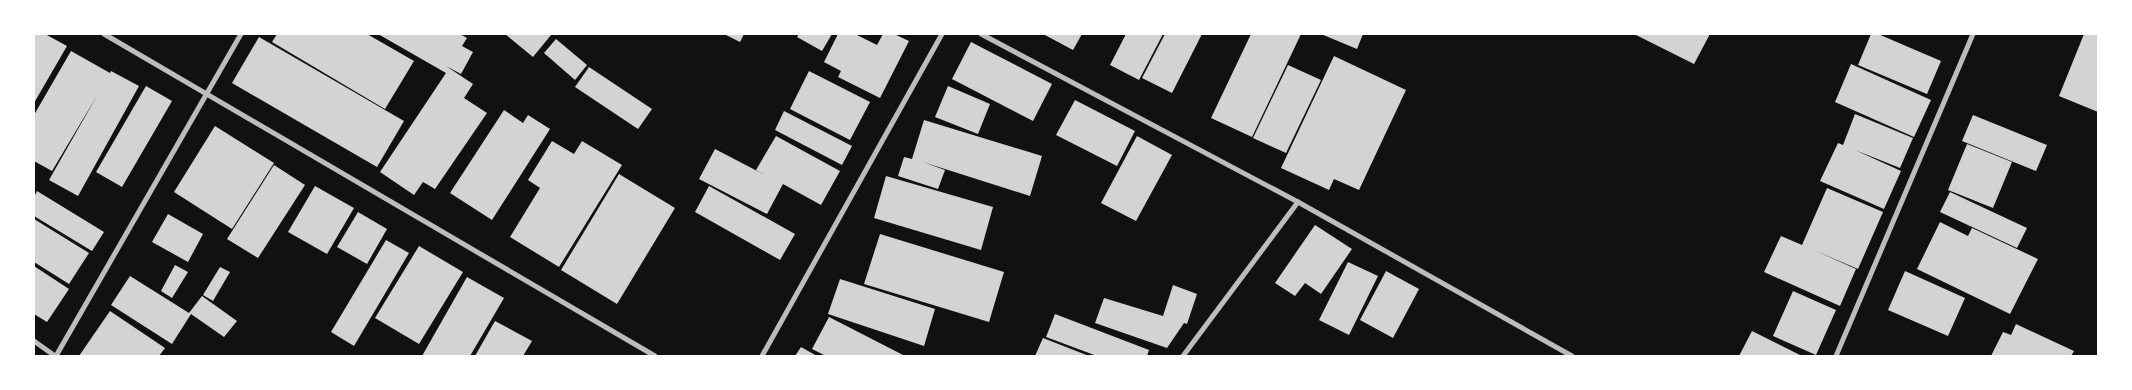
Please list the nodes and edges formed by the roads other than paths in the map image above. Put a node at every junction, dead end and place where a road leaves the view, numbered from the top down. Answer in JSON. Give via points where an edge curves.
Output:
{"nodes":[{"id":1,"x":104,"y":34,"type":"edge"},
{"id":2,"x":241,"y":34,"type":"edge"},
{"id":3,"x":942,"y":34,"type":"edge"},
{"id":4,"x":981,"y":34,"type":"edge"},
{"id":5,"x":1973,"y":34,"type":"edge"},
{"id":6,"x":205,"y":94,"type":"junction"},
{"id":7,"x":1298,"y":202,"type":"junction"},
{"id":8,"x":34,"y":340,"type":"edge"},
{"id":9,"x":55,"y":356,"type":"edge"},
{"id":10,"x":655,"y":356,"type":"edge"},
{"id":11,"x":762,"y":356,"type":"edge"},
{"id":12,"x":1183,"y":356,"type":"edge"},
{"id":13,"x":1572,"y":356,"type":"edge"},
{"id":14,"x":1836,"y":356,"type":"edge"}],
"edges":[{"from":1,"to":6,"type":"street"},
{"from":2,"to":6,"type":"street"},
{"from":3,"to":11,"type":"street"},
{"from":4,"to":7,"type":"street"},
{"from":5,"to":14,"type":"street"},
{"from":6,"to":9,"type":"street"},
{"from":6,"to":10,"type":"street"},
{"from":7,"to":12,"type":"street"},
{"from":7,"to":13,"type":"street"},
{"from":8,"to":9,"type":"street"}]}
